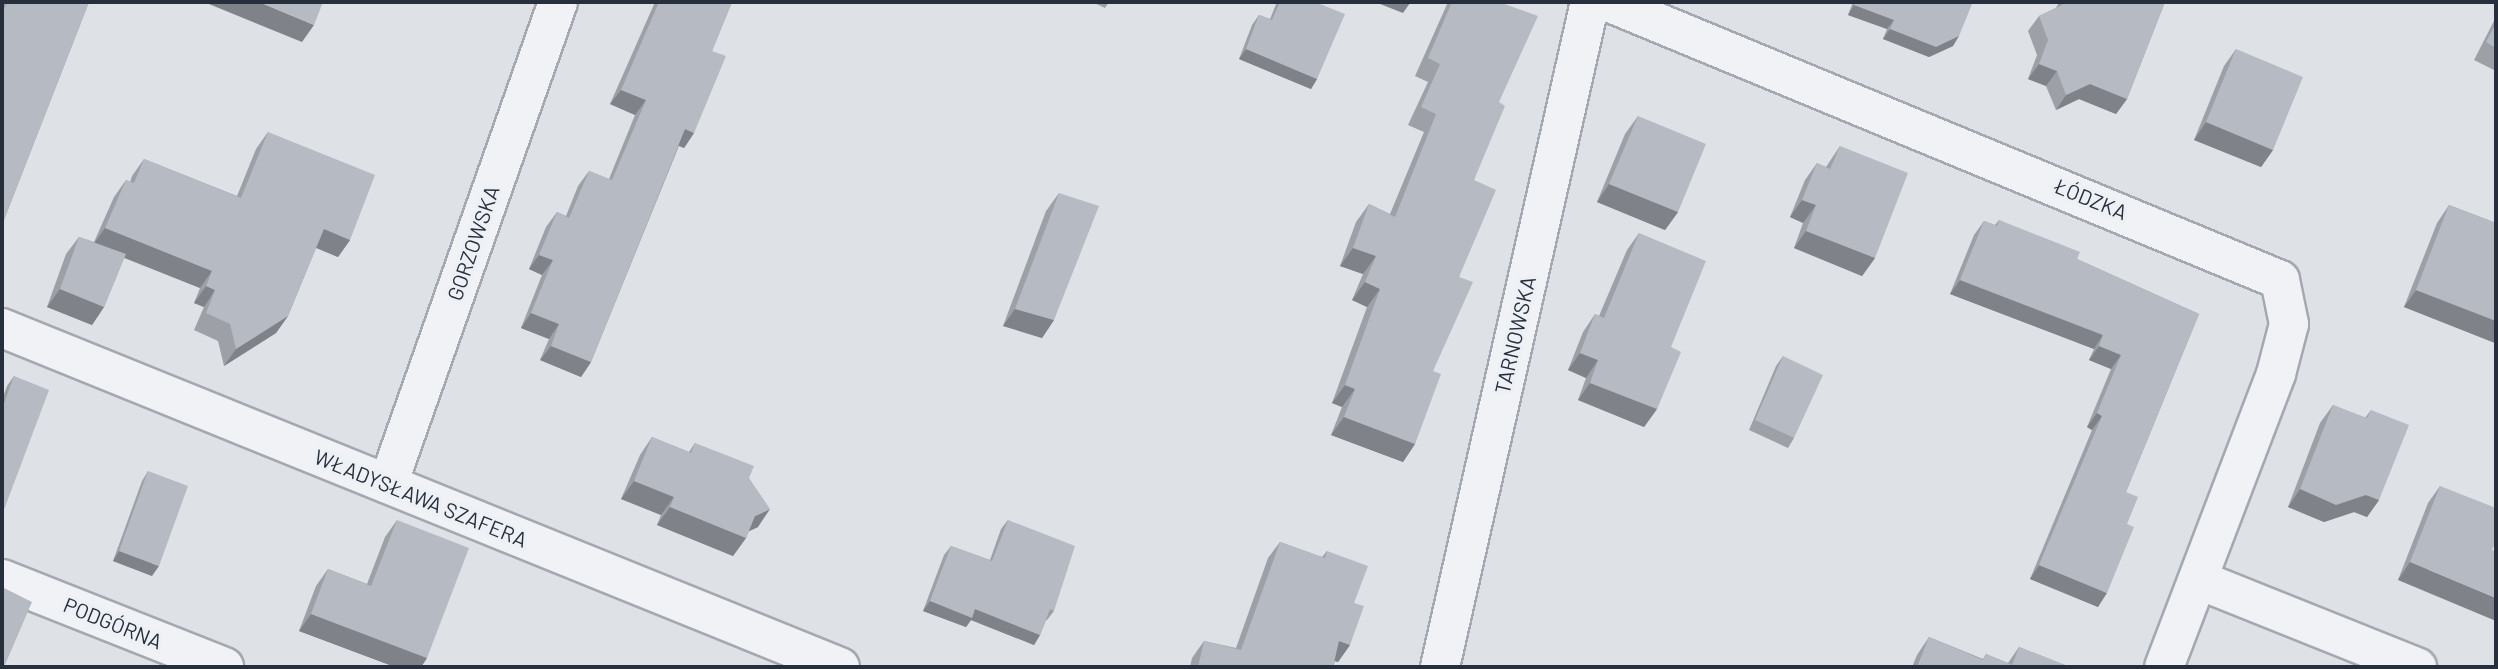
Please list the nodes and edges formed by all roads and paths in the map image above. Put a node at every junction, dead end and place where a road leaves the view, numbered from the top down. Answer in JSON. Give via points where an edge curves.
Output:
{"nodes":[{"id":1,"x":558,"y":2,"type":"edge"},
{"id":2,"x":1590,"y":2,"type":"edge"},
{"id":3,"x":1608,"y":2,"type":"edge"},
{"id":4,"x":2,"y":328,"type":"edge"},
{"id":5,"x":388,"y":484,"type":"junction"},
{"id":6,"x":2,"y":579,"type":"edge"},
{"id":7,"x":2199,"y":580,"type":"junction"},
{"id":8,"x":224,"y":667,"type":"edge"},
{"id":9,"x":840,"y":667,"type":"edge"},
{"id":10,"x":1440,"y":667,"type":"edge"},
{"id":11,"x":2164,"y":667,"type":"edge"},
{"id":12,"x":2417,"y":667,"type":"edge"}],
"edges":[{"from":1,"to":5,"type":"street","name":"GORZOWSKA"},
{"from":2,"to":10,"type":"street","name":"TARNOWSKA"},
{"from":3,"to":7,"type":"street","name":"ŁÓDZKA","via":[[2280,280],[2289,324],[2276,374]]},
{"from":4,"to":5,"type":"street","name":"WŁADYSŁAWA SZAFERA"},
{"from":5,"to":9,"type":"street","name":"WŁADYSŁAWA SZAFERA"},
{"from":6,"to":8,"type":"street","name":"PODGÓRNA"},
{"from":7,"to":11,"type":"street","name":"ŁÓDZKA"},
{"from":7,"to":12,"type":"street"}]}
